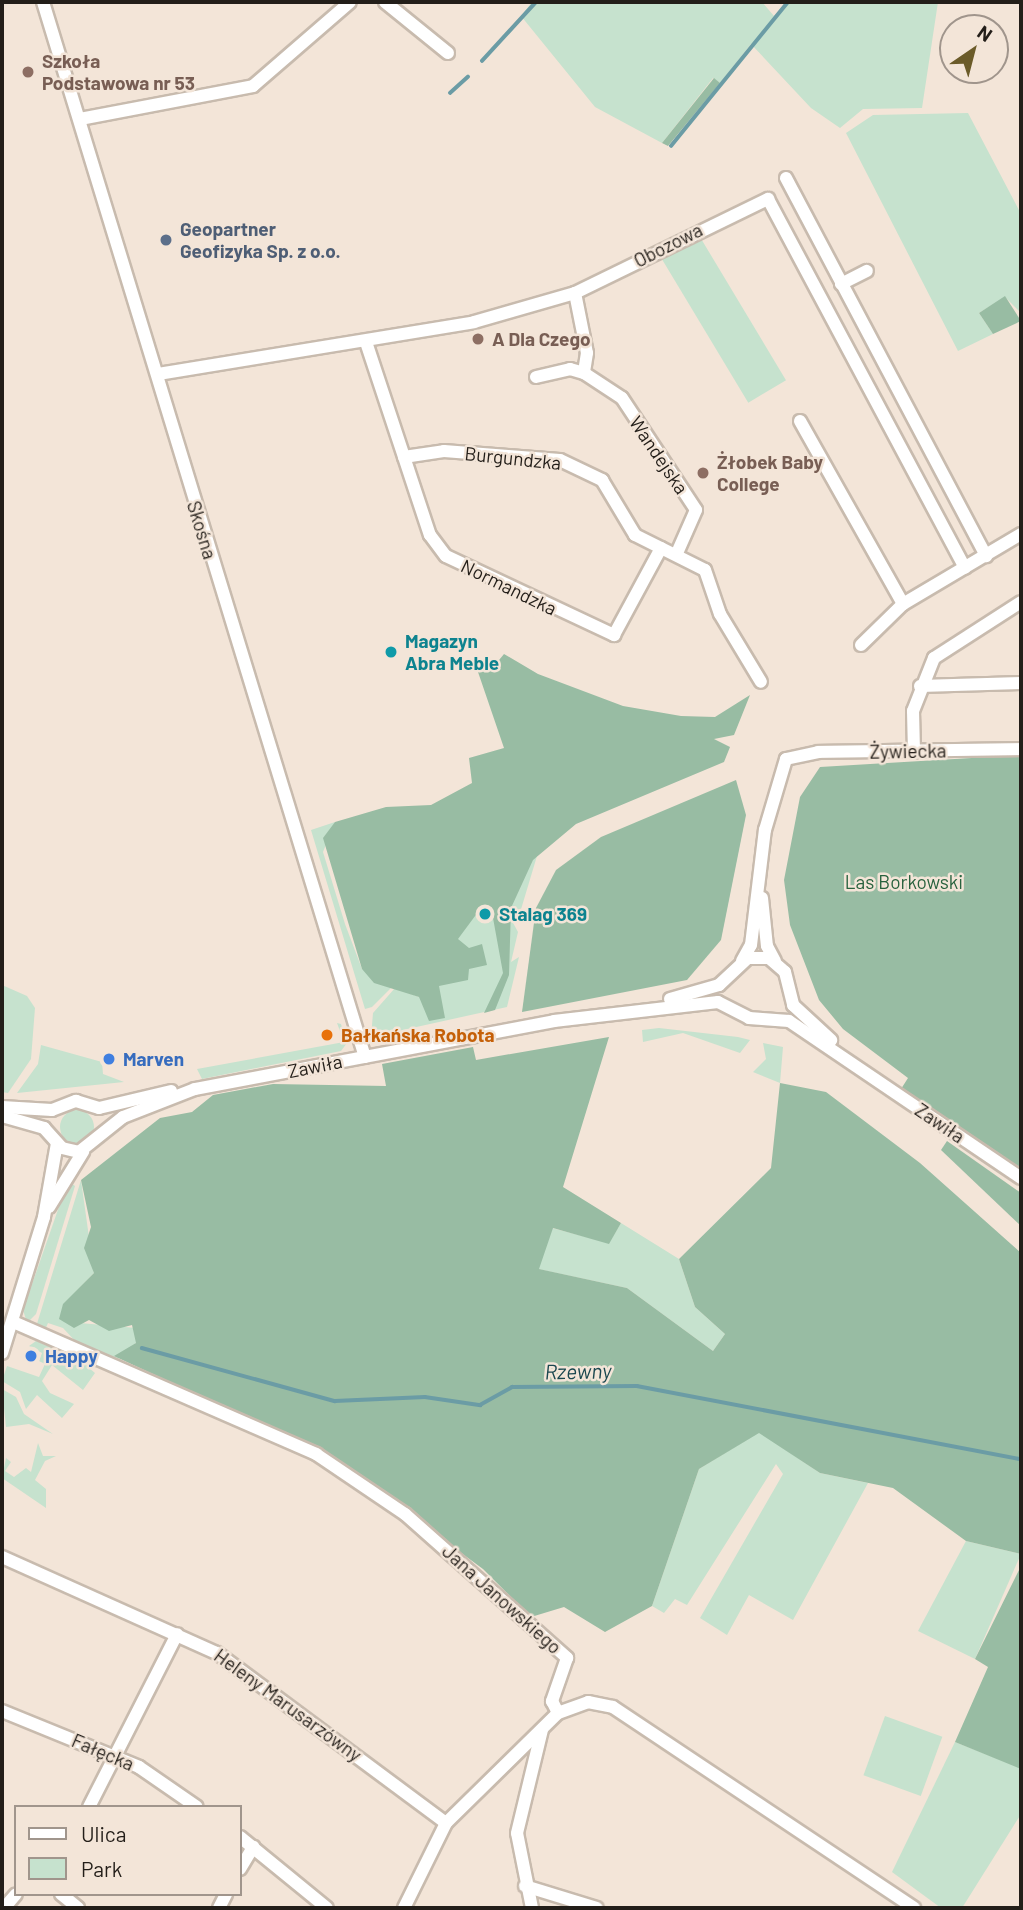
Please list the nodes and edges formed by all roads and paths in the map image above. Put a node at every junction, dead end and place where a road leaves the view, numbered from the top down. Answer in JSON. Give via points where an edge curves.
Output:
{"nodes":[{"id":1,"x":43,"y":2,"type":"edge"},
{"id":2,"x":348,"y":2,"type":"edge"},
{"id":3,"x":385,"y":2,"type":"edge"},
{"id":4,"x":448,"y":53,"type":"dead end"},
{"id":5,"x":80,"y":119,"type":"junction"},
{"id":6,"x":786,"y":178,"type":"dead end"},
{"id":7,"x":867,"y":271,"type":"dead end"},
{"id":8,"x":841,"y":284,"type":"junction"},
{"id":9,"x":575,"y":293,"type":"junction"},
{"id":10,"x":366,"y":342,"type":"junction"},
{"id":11,"x":584,"y":373,"type":"junction"},
{"id":12,"x":158,"y":374,"type":"junction"},
{"id":13,"x":536,"y":377,"type":"dead end"},
{"id":14,"x":800,"y":421,"type":"dead end"},
{"id":15,"x":404,"y":457,"type":"junction"},
{"id":16,"x":1021,"y":534,"type":"edge"},
{"id":17,"x":661,"y":548,"type":"junction"},
{"id":18,"x":677,"y":554,"type":"junction"},
{"id":19,"x":986,"y":556,"type":"junction"},
{"id":20,"x":965,"y":568,"type":"junction"},
{"id":21,"x":1021,"y":602,"type":"edge"},
{"id":22,"x":903,"y":604,"type":"junction"},
{"id":23,"x":862,"y":645,"type":"dead end"},
{"id":24,"x":761,"y":682,"type":"dead end"},
{"id":25,"x":1021,"y":683,"type":"edge"},
{"id":26,"x":920,"y":686,"type":"junction"},
{"id":27,"x":1021,"y":749,"type":"edge"},
{"id":28,"x":914,"y":751,"type":"junction"},
{"id":29,"x":760,"y":877,"type":"junction"},
{"id":30,"x":742,"y":961,"type":"junction"},
{"id":31,"x":775,"y":962,"type":"junction"},
{"id":32,"x":731,"y":972,"type":"junction"},
{"id":33,"x":789,"y":992,"type":"junction"},
{"id":34,"x":642,"y":1007,"type":"junction"},
{"id":35,"x":736,"y":1010,"type":"junction"},
{"id":36,"x":769,"y":1017,"type":"junction"},
{"id":37,"x":365,"y":1057,"type":"junction"},
{"id":38,"x":859,"y":1066,"type":"junction"},
{"id":39,"x":195,"y":1089,"type":"junction"},
{"id":40,"x":92,"y":1106,"type":"junction"},
{"id":41,"x":2,"y":1107,"type":"edge"},
{"id":42,"x":59,"y":1108,"type":"junction"},
{"id":43,"x":2,"y":1116,"type":"edge"},
{"id":44,"x":102,"y":1133,"type":"junction"},
{"id":45,"x":55,"y":1139,"type":"junction"},
{"id":46,"x":83,"y":1152,"type":"junction"},
{"id":47,"x":1021,"y":1178,"type":"edge"},
{"id":48,"x":44,"y":1217,"type":"junction"},
{"id":49,"x":13,"y":1322,"type":"junction"},
{"id":50,"x":2,"y":1353,"type":"edge"},
{"id":51,"x":2,"y":1557,"type":"edge"},
{"id":52,"x":177,"y":1634,"type":"junction"},
{"id":53,"x":2,"y":1711,"type":"edge"},
{"id":54,"x":558,"y":1713,"type":"junction"},
{"id":55,"x":542,"y":1730,"type":"junction"},
{"id":56,"x":115,"y":1756,"type":"junction"},
{"id":57,"x":90,"y":1805,"type":"edge"},
{"id":58,"x":194,"y":1805,"type":"edge"},
{"id":59,"x":446,"y":1823,"type":"junction"},
{"id":60,"x":242,"y":1839,"type":"edge"},
{"id":61,"x":253,"y":1847,"type":"junction"},
{"id":62,"x":242,"y":1866,"type":"edge"},
{"id":63,"x":525,"y":1886,"type":"junction"},
{"id":64,"x":63,"y":1896,"type":"edge"},
{"id":65,"x":78,"y":1908,"type":"edge"},
{"id":66,"x":327,"y":1908,"type":"edge"},
{"id":67,"x":404,"y":1908,"type":"edge"},
{"id":68,"x":532,"y":1908,"type":"edge"},
{"id":69,"x":597,"y":1908,"type":"edge"},
{"id":70,"x":914,"y":1908,"type":"edge"}],
"edges":[{"from":1,"to":5,"type":"street","name":"Skośna"},
{"from":2,"to":5,"type":"street","via":[[253,86]]},
{"from":3,"to":4,"type":"street"},
{"from":5,"to":12,"type":"street","name":"Skośna"},
{"from":6,"to":8,"type":"street"},
{"from":7,"to":8,"type":"street"},
{"from":8,"to":19,"type":"street"},
{"from":9,"to":10,"type":"street","name":"Obozowa","via":[[474,323]]},
{"from":9,"to":11,"type":"street","via":[[587,353]]},
{"from":9,"to":20,"type":"street","name":"Obozowa","via":[[768,199]]},
{"from":10,"to":12,"type":"street","name":"Obozowa"},
{"from":10,"to":15,"type":"street","name":"Normandzka"},
{"from":11,"to":13,"type":"street","via":[[569,369]]},
{"from":11,"to":18,"type":"street","name":"Wandejska","via":[[622,398],[696,510]]},
{"from":12,"to":37,"type":"street","name":"Skośna"},
{"from":14,"to":22,"type":"street"},
{"from":15,"to":17,"type":"street","name":"Burgundzka","via":[[444,451],[560,460],[602,480],[635,535]]},
{"from":15,"to":17,"type":"street","name":"Normandzka","via":[[430,535],[446,556],[614,635]]},
{"from":16,"to":19,"type":"street"},
{"from":17,"to":18,"type":"street","name":"Burgundzka"},
{"from":18,"to":24,"type":"street","name":"Burgundzka","via":[[706,572],[720,614]]},
{"from":19,"to":20,"type":"street"},
{"from":20,"to":22,"type":"street"},
{"from":21,"to":26,"type":"street","via":[[933,658]]},
{"from":22,"to":23,"type":"street"},
{"from":25,"to":26,"type":"street"},
{"from":26,"to":28,"type":"street"},
{"from":27,"to":28,"type":"street","name":"Żywiecka"},
{"from":28,"to":29,"type":"street","name":"Żywiecka","via":[[794,754],[776,785]]},
{"from":29,"to":30,"type":"street","via":[[751,945]]},
{"from":29,"to":31,"type":"street","name":"Zawiła","via":[[767,950]]},
{"from":30,"to":31,"type":"street"},
{"from":30,"to":32,"type":"street","name":"Zawiła"},
{"from":31,"to":33,"type":"street","name":"Zawiła"},
{"from":32,"to":34,"type":"street","name":"Zawiła","via":[[716,986]]},
{"from":32,"to":35,"type":"street","via":[[727,988]]},
{"from":33,"to":36,"type":"street"},
{"from":33,"to":38,"type":"street","name":"Zawiła","via":[[793,1005]]},
{"from":34,"to":35,"type":"street","name":"Zawiła","via":[[714,1002]]},
{"from":34,"to":37,"type":"street","name":"Zawiła"},
{"from":35,"to":36,"type":"street","name":"Zawiła","via":[[749,1018]]},
{"from":36,"to":38,"type":"street","name":"Zawiła","via":[[789,1021]]},
{"from":37,"to":39,"type":"street","name":"Zawiła"},
{"from":38,"to":47,"type":"street","name":"Zawiła"},
{"from":39,"to":40,"type":"street","name":"Zawiła"},
{"from":39,"to":44,"type":"street","name":"Zawiła","via":[[140,1109]]},
{"from":40,"to":42,"type":"street","name":"Zawiła","via":[[76,1101]]},
{"from":40,"to":44,"type":"street"},
{"from":41,"to":42,"type":"street","name":"Zawiła"},
{"from":42,"to":45,"type":"street"},
{"from":43,"to":45,"type":"street"},
{"from":44,"to":46,"type":"street","name":"Zawiła"},
{"from":45,"to":46,"type":"street"},
{"from":45,"to":48,"type":"street"},
{"from":46,"to":48,"type":"street","name":"Zawiła"},
{"from":48,"to":49,"type":"street"},
{"from":49,"to":50,"type":"street"},
{"from":49,"to":54,"type":"street","name":"Jana Janowskiego","via":[[305,1448],[405,1514],[567,1658],[552,1701]]},
{"from":51,"to":52,"type":"street","name":"Heleny Marusarzówny"},
{"from":52,"to":56,"type":"street"},
{"from":52,"to":59,"type":"street","name":"Heleny Marusarzówny","via":[[234,1664]]},
{"from":53,"to":56,"type":"street","name":"Fałęcka"},
{"from":54,"to":55,"type":"street"},
{"from":54,"to":70,"type":"street","via":[[587,1702],[612,1707]]},
{"from":55,"to":59,"type":"street"},
{"from":55,"to":63,"type":"street","via":[[517,1833]]},
{"from":56,"to":57,"type":"street"},
{"from":56,"to":58,"type":"street","name":"Fałęcka"},
{"from":59,"to":67,"type":"street"},
{"from":60,"to":61,"type":"street"},
{"from":61,"to":62,"type":"street"},
{"from":61,"to":66,"type":"street"},
{"from":63,"to":68,"type":"street"},
{"from":63,"to":69,"type":"street"},
{"from":64,"to":65,"type":"street"}]}
